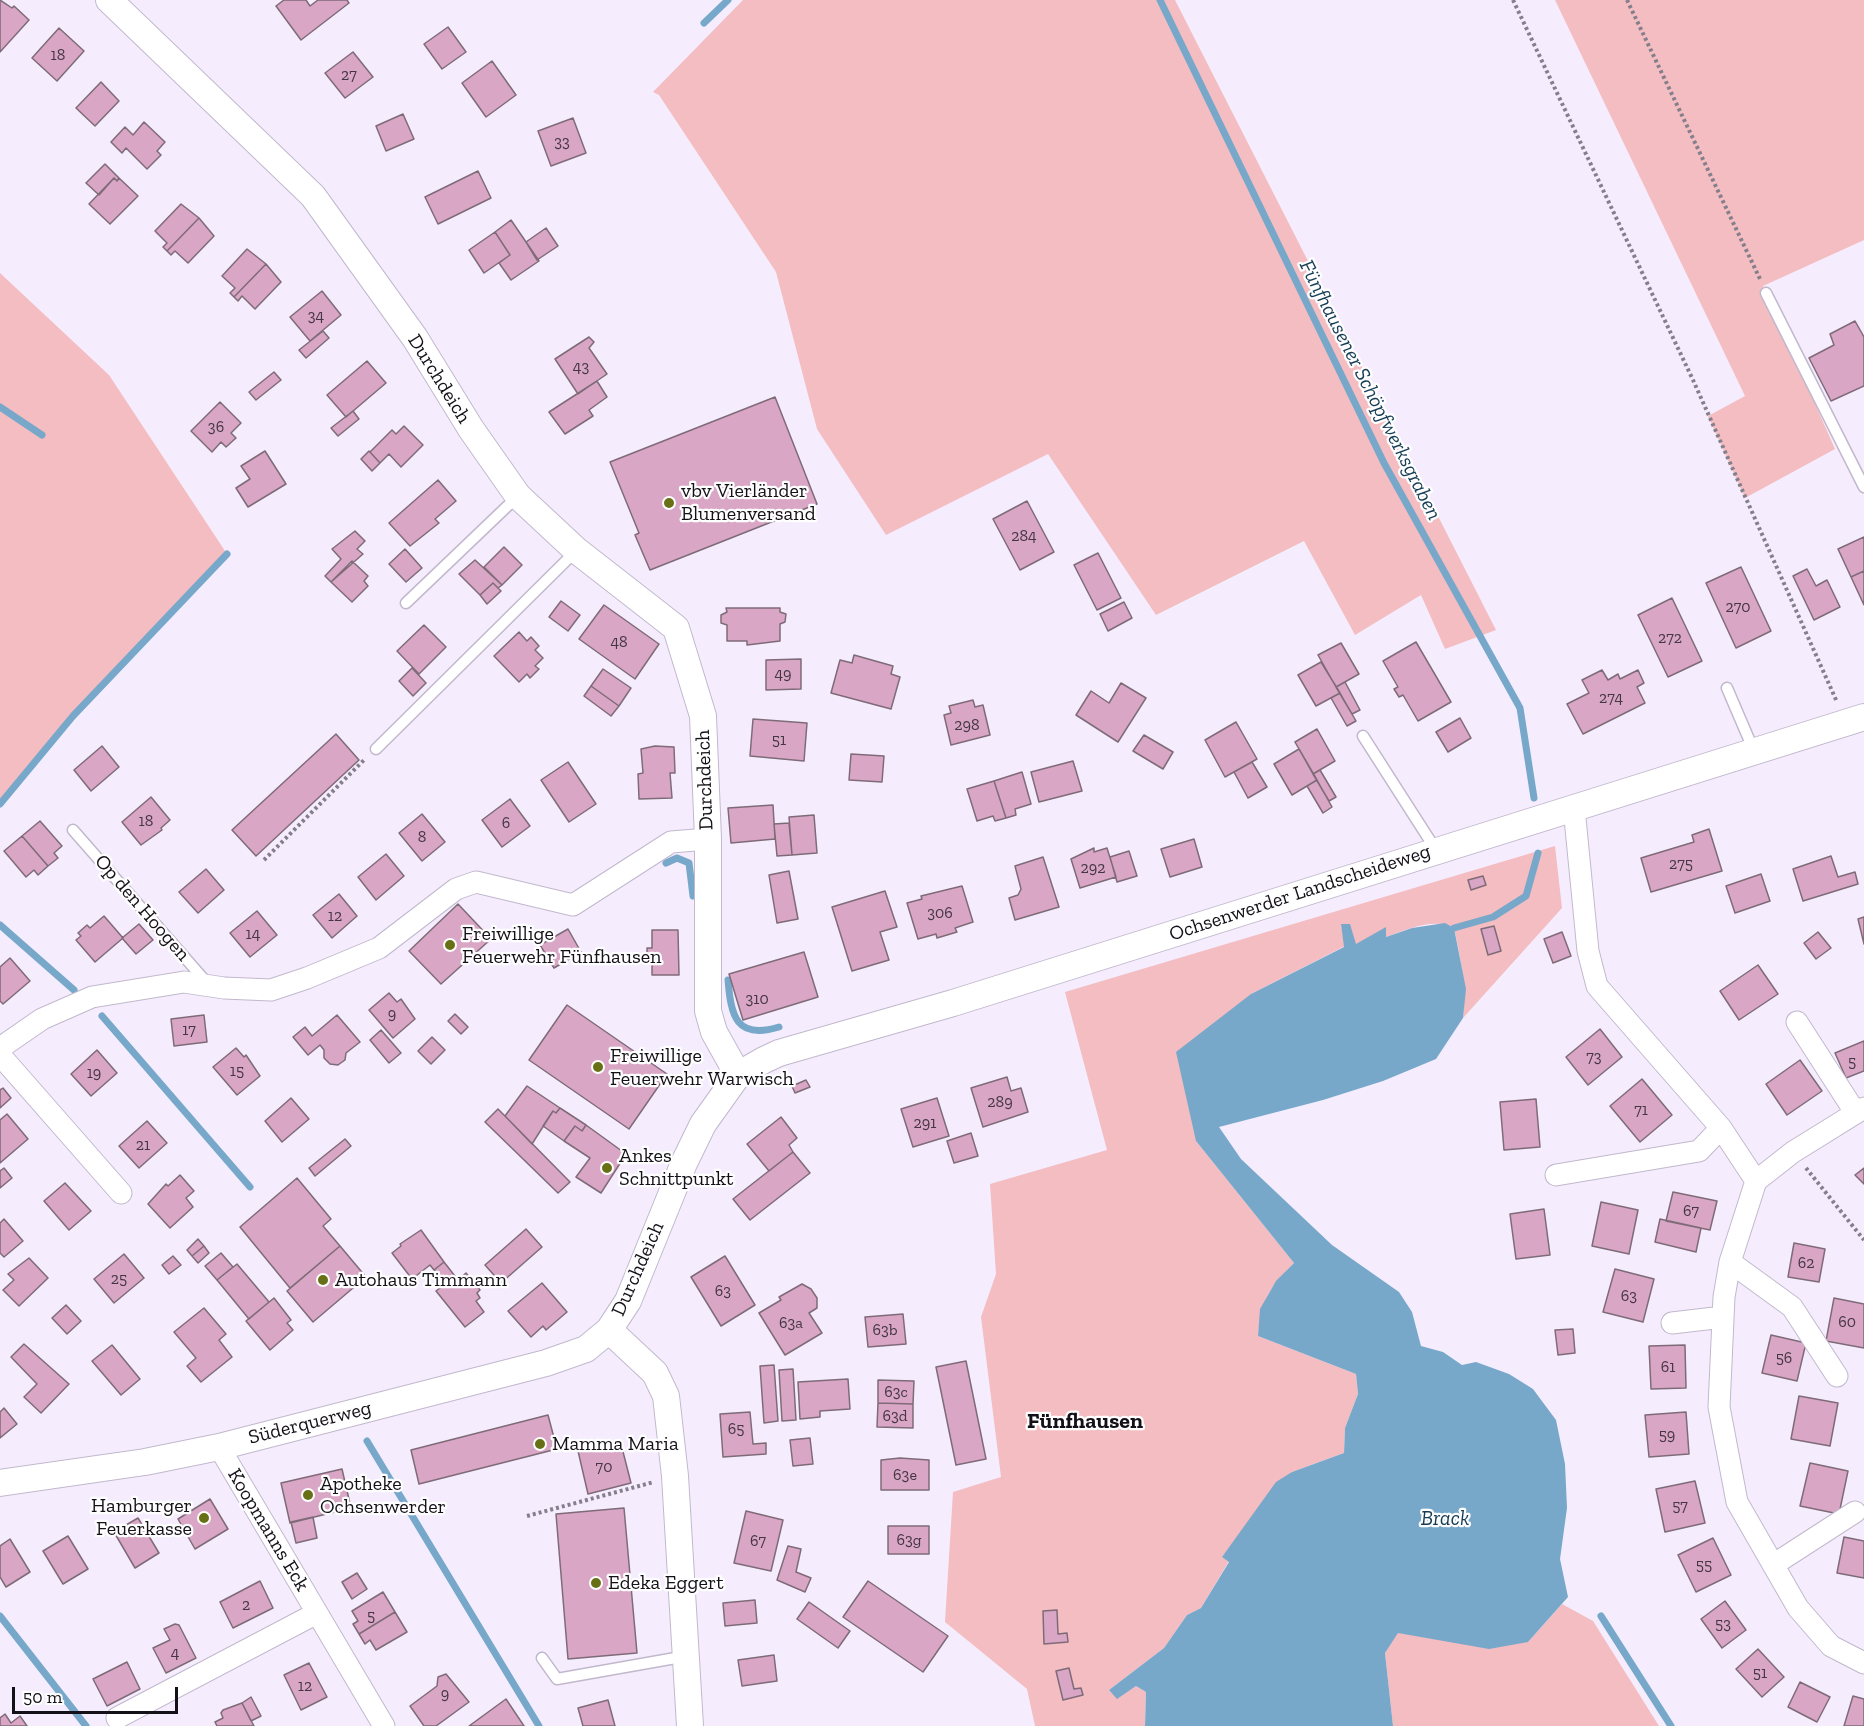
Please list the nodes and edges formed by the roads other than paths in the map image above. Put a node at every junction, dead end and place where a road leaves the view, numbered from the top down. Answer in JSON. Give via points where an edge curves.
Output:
{"nodes":[{"id":1,"x":109,"y":0,"type":"edge"},
{"id":2,"x":1766,"y":293,"type":"road end"},
{"id":3,"x":1864,"y":488,"type":"edge"},
{"id":4,"x":518,"y":496,"type":"junction"},
{"id":5,"x":576,"y":550,"type":"junction"},
{"id":6,"x":406,"y":603,"type":"dead end"},
{"id":7,"x":1727,"y":688,"type":"dead end"},
{"id":8,"x":1854,"y":720,"type":"edge"},
{"id":9,"x":1364,"y":736,"type":"dead end"},
{"id":10,"x":376,"y":749,"type":"road end"},
{"id":11,"x":1754,"y":751,"type":"junction"},
{"id":12,"x":1574,"y":808,"type":"junction"},
{"id":13,"x":73,"y":830,"type":"dead end"},
{"id":14,"x":708,"y":839,"type":"junction"},
{"id":15,"x":1436,"y":850,"type":"junction"},
{"id":16,"x":211,"y":986,"type":"junction"},
{"id":17,"x":1797,"y":1022,"type":"dead end"},
{"id":18,"x":0,"y":1048,"type":"edge"},
{"id":19,"x":0,"y":1055,"type":"edge"},
{"id":20,"x":738,"y":1075,"type":"junction"},
{"id":21,"x":1859,"y":1110,"type":"edge"},
{"id":22,"x":1720,"y":1128,"type":"junction"},
{"id":23,"x":1556,"y":1175,"type":"dead end"},
{"id":24,"x":1756,"y":1181,"type":"junction"},
{"id":25,"x":121,"y":1193,"type":"dead end"},
{"id":26,"x":1730,"y":1262,"type":"junction"},
{"id":27,"x":1723,"y":1317,"type":"junction"},
{"id":28,"x":1672,"y":1323,"type":"dead end"},
{"id":29,"x":609,"y":1330,"type":"junction"},
{"id":30,"x":1838,"y":1376,"type":"dead end"},
{"id":31,"x":219,"y":1447,"type":"junction"},
{"id":32,"x":0,"y":1483,"type":"edge"},
{"id":33,"x":1855,"y":1512,"type":"dead end"},
{"id":34,"x":1773,"y":1565,"type":"junction"},
{"id":35,"x":317,"y":1613,"type":"junction"},
{"id":36,"x":687,"y":1656,"type":"junction"},
{"id":37,"x":542,"y":1658,"type":"dead end"},
{"id":38,"x":1864,"y":1663,"type":"edge"},
{"id":39,"x":117,"y":1718,"type":"dead end"},
{"id":40,"x":384,"y":1726,"type":"edge"},
{"id":41,"x":690,"y":1726,"type":"edge"}],
"edges":[{"from":1,"to":4,"type":"street","name":"Durchdeich","via":[[313,196],[414,338]]},
{"from":2,"to":3,"type":"lane"},
{"from":4,"to":5,"type":"street","name":"Durchdeich"},
{"from":4,"to":6,"type":"lane"},
{"from":5,"to":10,"type":"lane"},
{"from":5,"to":14,"type":"street","name":"Durchdeich","via":[[676,628],[703,716]]},
{"from":7,"to":11,"type":"lane"},
{"from":8,"to":11,"type":"street","name":"Ochsenwerder Landscheideweg"},
{"from":9,"to":15,"type":"lane"},
{"from":11,"to":12,"type":"street","name":"Ochsenwerder Landscheideweg"},
{"from":12,"to":15,"type":"street","name":"Ochsenwerder Landscheideweg"},
{"from":12,"to":22,"type":"street","via":[[1588,951],[1597,986]]},
{"from":13,"to":16,"type":"lane","name":"Op den Hoogen"},
{"from":14,"to":16,"type":"street","name":"Op den Hoogen","via":[[671,842],[573,905],[476,882],[456,889],[379,948],[307,978],[271,990]]},
{"from":14,"to":20,"type":"street","name":"Durchdeich","via":[[708,1011],[714,1032]]},
{"from":15,"to":20,"type":"street","name":"Ochsenwerder Landscheideweg","via":[[953,1003],[779,1053]]},
{"from":16,"to":18,"type":"street","name":"Op den Hoogen","via":[[184,982],[92,997],[42,1019]]},
{"from":17,"to":21,"type":"street"},
{"from":19,"to":25,"type":"street"},
{"from":20,"to":29,"type":"street","name":"Durchdeich","via":[[714,1106],[691,1147],[628,1301]]},
{"from":21,"to":24,"type":"street"},
{"from":22,"to":23,"type":"street","via":[[1699,1151]]},
{"from":22,"to":24,"type":"street"},
{"from":24,"to":26,"type":"street"},
{"from":26,"to":27,"type":"street"},
{"from":26,"to":30,"type":"street","via":[[1792,1307]]},
{"from":27,"to":28,"type":"street"},
{"from":27,"to":34,"type":"street","via":[[1719,1407],[1737,1502]]},
{"from":29,"to":31,"type":"street","name":"Süderquerweg","via":[[586,1349],[546,1363]]},
{"from":29,"to":36,"type":"street","name":"Durchdeich","via":[[655,1373],[666,1396]]},
{"from":31,"to":32,"type":"street","name":"Süderquerweg"},
{"from":31,"to":35,"type":"street","name":"Koopmanns Eck"},
{"from":33,"to":34,"type":"street"},
{"from":34,"to":38,"type":"street","via":[[1798,1608],[1832,1646]]},
{"from":35,"to":39,"type":"street","name":"Koopmanns Eck"},
{"from":35,"to":40,"type":"street","name":"Koopmanns Eck"},
{"from":36,"to":37,"type":"lane","via":[[557,1679]]},
{"from":36,"to":41,"type":"street","name":"Durchdeich"}]}
